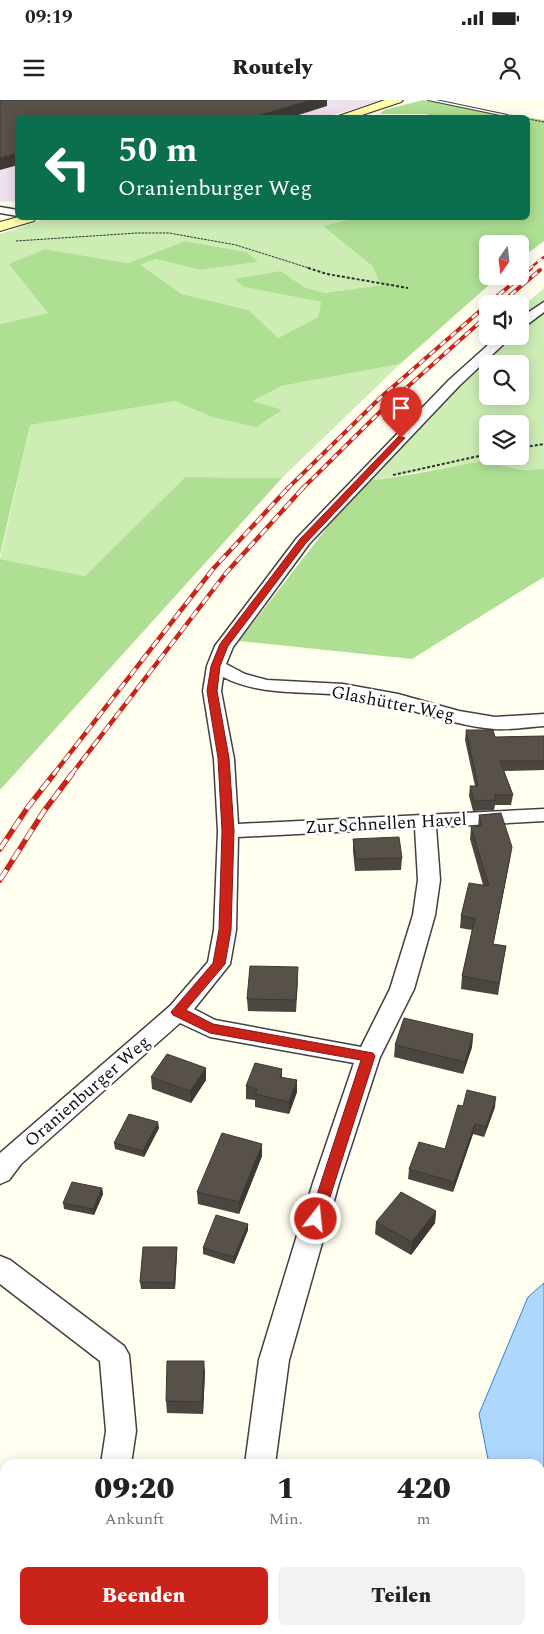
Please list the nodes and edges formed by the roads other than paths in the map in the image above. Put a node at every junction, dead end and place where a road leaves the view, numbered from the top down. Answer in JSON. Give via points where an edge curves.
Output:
{"nodes":[{"id":1,"x":397,"y":100,"type":"edge"},
{"id":2,"x":430,"y":100,"type":"edge"},
{"id":3,"x":348,"y":115,"type":"edge"},
{"id":4,"x":505,"y":115,"type":"dead end"},
{"id":5,"x":0,"y":210,"type":"edge"},
{"id":6,"x":15,"y":212,"type":"edge"},
{"id":7,"x":23,"y":220,"type":"edge"},
{"id":8,"x":0,"y":227,"type":"edge"},
{"id":9,"x":544,"y":306,"type":"edge"},
{"id":10,"x":529,"y":317,"type":"edge"},
{"id":11,"x":496,"y":345,"type":"edge"},
{"id":12,"x":216,"y":666,"type":"junction"},
{"id":13,"x":544,"y":720,"type":"edge"},
{"id":14,"x":544,"y":815,"type":"edge"},
{"id":15,"x":425,"y":821,"type":"junction"},
{"id":16,"x":228,"y":831,"type":"junction"},
{"id":17,"x":178,"y":1012,"type":"junction"},
{"id":18,"x":368,"y":1056,"type":"junction"},
{"id":19,"x":0,"y":1173,"type":"edge"},
{"id":20,"x":0,"y":1268,"type":"edge"},
{"id":21,"x":117,"y":1459,"type":"edge"},
{"id":22,"x":261,"y":1459,"type":"edge"}],
"edges":[{"from":1,"to":3,"type":"street"},
{"from":2,"to":4,"type":"lane"},
{"from":5,"to":6,"type":"street"},
{"from":7,"to":8,"type":"street"},
{"from":9,"to":10,"type":"street"},
{"from":11,"to":12,"type":"street","name":"Oranienburger Weg","via":[[454,383],[303,541],[224,646]]},
{"from":12,"to":13,"type":"street","name":"Glashütter Weg","via":[[239,678],[267,685],[343,690],[495,723]]},
{"from":12,"to":16,"type":"street","name":"Oranienburger Weg","via":[[212,691],[224,758]]},
{"from":14,"to":15,"type":"street","name":"Zur Schnellen Havel"},
{"from":15,"to":16,"type":"street","name":"Zur Schnellen Havel"},
{"from":15,"to":18,"type":"street","via":[[429,880],[424,915],[402,989]]},
{"from":16,"to":17,"type":"street","name":"Oranienburger Weg","via":[[225,930],[219,964]]},
{"from":17,"to":18,"type":"street","via":[[210,1028]]},
{"from":17,"to":19,"type":"street","name":"Oranienburger Weg","via":[[12,1157]]},
{"from":18,"to":22,"type":"street","via":[[326,1183],[274,1360]]},
{"from":20,"to":21,"type":"street","via":[[114,1355],[121,1431]]}]}
